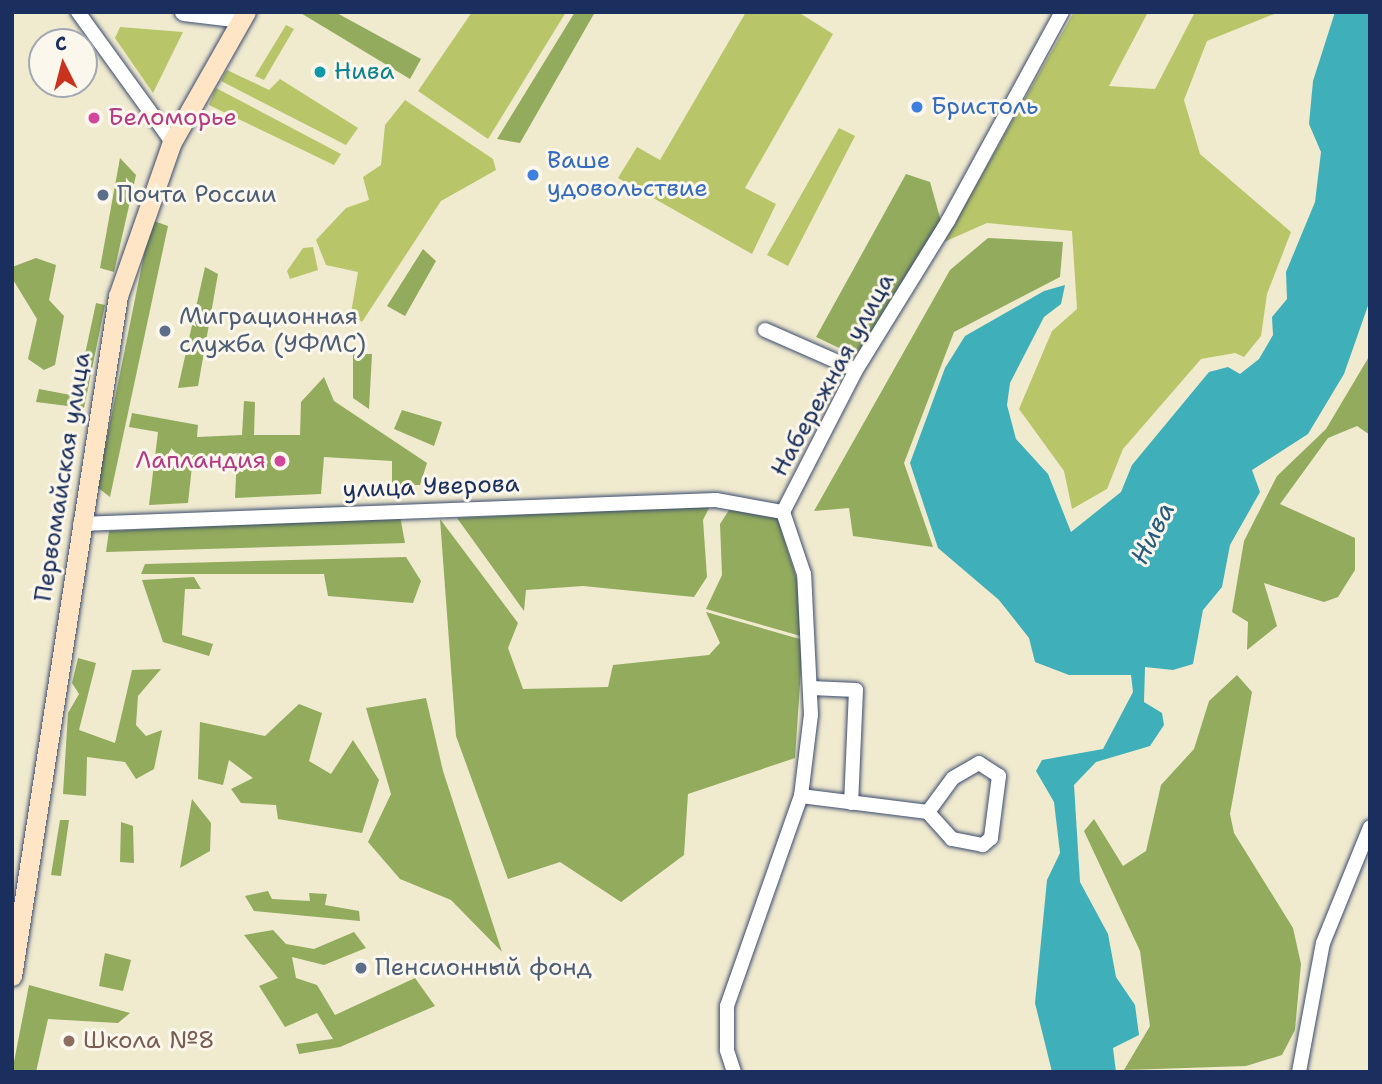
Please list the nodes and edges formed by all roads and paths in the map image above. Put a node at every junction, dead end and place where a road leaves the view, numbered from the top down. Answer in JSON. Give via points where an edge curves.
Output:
{"nodes":[{"id":1,"x":78,"y":12,"type":"edge"},
{"id":2,"x":184,"y":12,"type":"edge"},
{"id":3,"x":1062,"y":12,"type":"edge"},
{"id":4,"x":244,"y":15,"type":"edge"},
{"id":5,"x":172,"y":142,"type":"junction"},
{"id":6,"x":765,"y":330,"type":"dead end"},
{"id":7,"x":856,"y":370,"type":"junction"},
{"id":8,"x":783,"y":512,"type":"junction"},
{"id":9,"x":80,"y":524,"type":"junction"},
{"id":10,"x":811,"y":688,"type":"junction"},
{"id":11,"x":801,"y":796,"type":"junction"},
{"id":12,"x":850,"y":803,"type":"junction"},
{"id":13,"x":928,"y":812,"type":"junction"},
{"id":14,"x":1370,"y":827,"type":"edge"},
{"id":15,"x":12,"y":976,"type":"edge"},
{"id":16,"x":734,"y":1072,"type":"edge"},
{"id":17,"x":1300,"y":1072,"type":"edge"}],
"edges":[{"from":1,"to":5,"type":"street"},
{"from":2,"to":4,"type":"street"},
{"from":3,"to":7,"type":"street","name":"Набережная улица","via":[[948,221]]},
{"from":4,"to":5,"type":"main road","name":"Первомайская улица"},
{"from":5,"to":9,"type":"main road","name":"Первомайская улица","via":[[118,296]]},
{"from":6,"to":7,"type":"street"},
{"from":7,"to":8,"type":"street","name":"Набережная улица"},
{"from":8,"to":9,"type":"street","name":"улица Уверова","via":[[716,500]]},
{"from":8,"to":10,"type":"street","name":"Набережная улица","via":[[804,574]]},
{"from":9,"to":15,"type":"main road","name":"Первомайская улица"},
{"from":10,"to":11,"type":"street","name":"Набережная улица"},
{"from":10,"to":12,"type":"street","via":[[856,690]]},
{"from":11,"to":12,"type":"street"},
{"from":11,"to":16,"type":"street","name":"Набережная улица","via":[[727,1006],[727,1050]]},
{"from":12,"to":13,"type":"street"},
{"from":13,"to":13,"type":"street","via":[[953,778],[979,763],[999,776],[991,838],[983,845],[952,839]]},
{"from":14,"to":17,"type":"street","via":[[1323,943]]}]}
